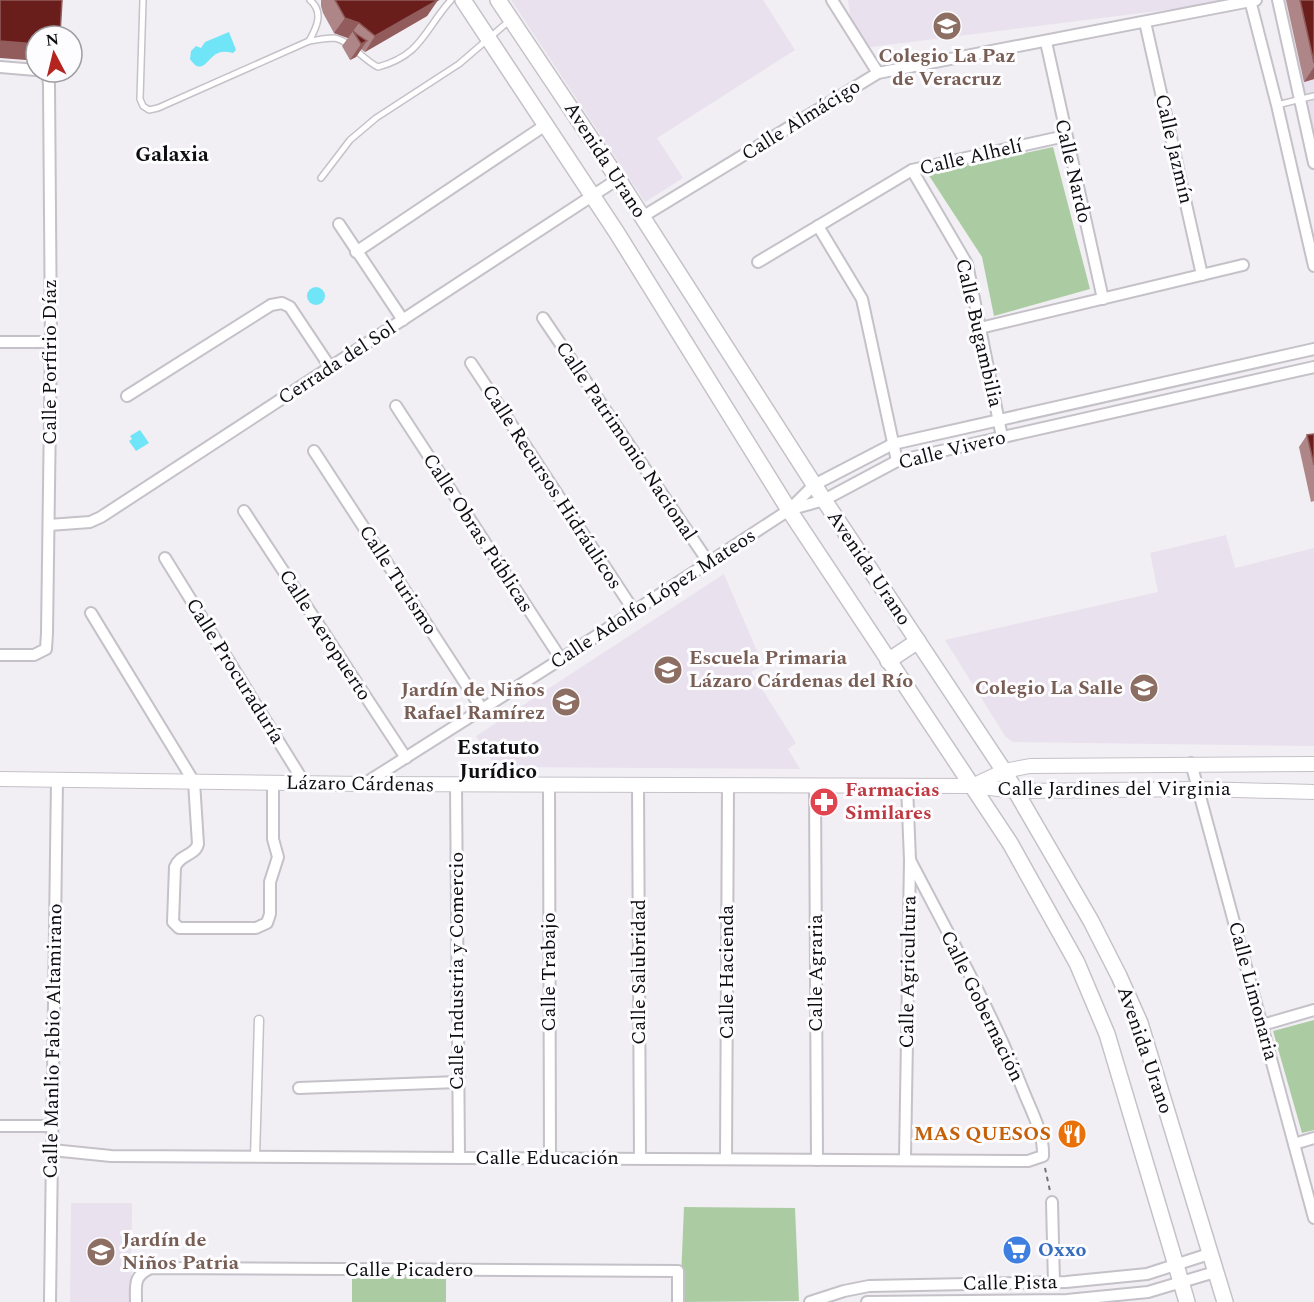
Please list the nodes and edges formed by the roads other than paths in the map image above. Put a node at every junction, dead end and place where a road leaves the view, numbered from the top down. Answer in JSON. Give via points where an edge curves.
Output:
{"nodes":[{"id":1,"x":143,"y":0,"type":"edge"},
{"id":2,"x":310,"y":0,"type":"edge"},
{"id":3,"x":451,"y":0,"type":"edge"},
{"id":4,"x":463,"y":0,"type":"edge"},
{"id":5,"x":498,"y":0,"type":"edge"},
{"id":6,"x":832,"y":0,"type":"edge"},
{"id":7,"x":1252,"y":0,"type":"edge"},
{"id":8,"x":1278,"y":0,"type":"edge"},
{"id":9,"x":512,"y":20,"type":"junction"},
{"id":10,"x":1145,"y":22,"type":"junction"},
{"id":11,"x":489,"y":38,"type":"junction"},
{"id":12,"x":309,"y":41,"type":"junction"},
{"id":13,"x":1046,"y":42,"type":"junction"},
{"id":14,"x":0,"y":67,"type":"edge"},
{"id":15,"x":24,"y":69,"type":"edge"},
{"id":16,"x":878,"y":73,"type":"junction"},
{"id":17,"x":45,"y":84,"type":"edge"},
{"id":18,"x":1314,"y":96,"type":"edge"},
{"id":19,"x":1300,"y":100,"type":"junction"},
{"id":20,"x":1277,"y":105,"type":"junction"},
{"id":21,"x":547,"y":124,"type":"junction"},
{"id":22,"x":1065,"y":136,"type":"junction"},
{"id":23,"x":1314,"y":164,"type":"edge"},
{"id":24,"x":912,"y":170,"type":"junction"},
{"id":25,"x":321,"y":178,"type":"dead end"},
{"id":26,"x":618,"y":179,"type":"junction"},
{"id":27,"x":593,"y":195,"type":"junction"},
{"id":28,"x":642,"y":217,"type":"junction"},
{"id":29,"x":339,"y":224,"type":"dead end"},
{"id":30,"x":818,"y":226,"type":"junction"},
{"id":31,"x":356,"y":252,"type":"junction"},
{"id":32,"x":758,"y":262,"type":"dead end"},
{"id":33,"x":1243,"y":265,"type":"dead end"},
{"id":34,"x":1314,"y":266,"type":"edge"},
{"id":35,"x":1202,"y":275,"type":"junction"},
{"id":36,"x":1102,"y":299,"type":"junction"},
{"id":37,"x":543,"y":318,"type":"dead end"},
{"id":38,"x":403,"y":320,"type":"junction"},
{"id":39,"x":980,"y":328,"type":"junction"},
{"id":40,"x":0,"y":342,"type":"edge"},
{"id":41,"x":51,"y":342,"type":"junction"},
{"id":42,"x":1314,"y":349,"type":"edge"},
{"id":43,"x":471,"y":363,"type":"dead end"},
{"id":44,"x":330,"y":367,"type":"junction"},
{"id":45,"x":1314,"y":367,"type":"edge"},
{"id":46,"x":1164,"y":383,"type":"junction"},
{"id":47,"x":127,"y":396,"type":"dead end"},
{"id":48,"x":1098,"y":398,"type":"junction"},
{"id":49,"x":1167,"y":400,"type":"junction"},
{"id":50,"x":396,"y":406,"type":"dead end"},
{"id":51,"x":1102,"y":415,"type":"junction"},
{"id":52,"x":999,"y":420,"type":"junction"},
{"id":53,"x":1002,"y":437,"type":"junction"},
{"id":54,"x":893,"y":444,"type":"junction"},
{"id":55,"x":314,"y":451,"type":"dead end"},
{"id":56,"x":897,"y":461,"type":"junction"},
{"id":57,"x":814,"y":485,"type":"junction"},
{"id":58,"x":824,"y":500,"type":"junction"},
{"id":59,"x":789,"y":510,"type":"junction"},
{"id":60,"x":244,"y":511,"type":"dead end"},
{"id":61,"x":49,"y":525,"type":"junction"},
{"id":62,"x":165,"y":558,"type":"dead end"},
{"id":63,"x":709,"y":563,"type":"junction"},
{"id":64,"x":634,"y":611,"type":"junction"},
{"id":65,"x":91,"y":613,"type":"dead end"},
{"id":66,"x":918,"y":641,"type":"junction"},
{"id":67,"x":0,"y":655,"type":"edge"},
{"id":68,"x":561,"y":659,"type":"junction"},
{"id":69,"x":888,"y":661,"type":"junction"},
{"id":70,"x":482,"y":709,"type":"junction"},
{"id":71,"x":406,"y":758,"type":"junction"},
{"id":72,"x":1191,"y":763,"type":"junction"},
{"id":73,"x":1314,"y":764,"type":"edge"},
{"id":74,"x":1004,"y":771,"type":"junction"},
{"id":75,"x":0,"y":779,"type":"edge"},
{"id":76,"x":57,"y":780,"type":"junction"},
{"id":77,"x":194,"y":782,"type":"junction"},
{"id":78,"x":273,"y":783,"type":"junction"},
{"id":79,"x":305,"y":784,"type":"junction"},
{"id":80,"x":364,"y":784,"type":"junction"},
{"id":81,"x":456,"y":785,"type":"junction"},
{"id":82,"x":549,"y":785,"type":"junction"},
{"id":83,"x":638,"y":785,"type":"junction"},
{"id":84,"x":728,"y":785,"type":"junction"},
{"id":85,"x":815,"y":786,"type":"junction"},
{"id":86,"x":907,"y":786,"type":"junction"},
{"id":87,"x":972,"y":786,"type":"junction"},
{"id":88,"x":1198,"y":789,"type":"junction"},
{"id":89,"x":1016,"y":791,"type":"junction"},
{"id":90,"x":1314,"y":792,"type":"edge"},
{"id":91,"x":910,"y":860,"type":"junction"},
{"id":92,"x":1314,"y":1010,"type":"edge"},
{"id":93,"x":259,"y":1020,"type":"dead end"},
{"id":94,"x":1262,"y":1025,"type":"junction"},
{"id":95,"x":458,"y":1082,"type":"junction"},
{"id":96,"x":299,"y":1088,"type":"dead end"},
{"id":97,"x":0,"y":1126,"type":"edge"},
{"id":98,"x":53,"y":1126,"type":"junction"},
{"id":99,"x":1314,"y":1138,"type":"edge"},
{"id":100,"x":1294,"y":1144,"type":"junction"},
{"id":101,"x":52,"y":1150,"type":"junction"},
{"id":102,"x":1043,"y":1156,"type":"joint"},
{"id":103,"x":255,"y":1157,"type":"junction"},
{"id":104,"x":459,"y":1158,"type":"junction"},
{"id":105,"x":550,"y":1158,"type":"junction"},
{"id":106,"x":640,"y":1158,"type":"junction"},
{"id":107,"x":726,"y":1159,"type":"junction"},
{"id":108,"x":905,"y":1159,"type":"junction"},
{"id":109,"x":817,"y":1160,"type":"junction"},
{"id":110,"x":1052,"y":1202,"type":"road end"},
{"id":111,"x":1314,"y":1218,"type":"edge"},
{"id":112,"x":1209,"y":1254,"type":"junction"},
{"id":113,"x":1175,"y":1264,"type":"junction"},
{"id":114,"x":1215,"y":1272,"type":"junction"},
{"id":115,"x":1066,"y":1282,"type":"junction"},
{"id":116,"x":1181,"y":1282,"type":"junction"},
{"id":117,"x":967,"y":1283,"type":"junction"},
{"id":118,"x":1054,"y":1283,"type":"junction"},
{"id":119,"x":967,"y":1301,"type":"edge"},
{"id":120,"x":1067,"y":1301,"type":"edge"},
{"id":121,"x":50,"y":1302,"type":"edge"},
{"id":122,"x":136,"y":1302,"type":"edge"},
{"id":123,"x":678,"y":1302,"type":"edge"},
{"id":124,"x":810,"y":1302,"type":"edge"},
{"id":125,"x":867,"y":1302,"type":"edge"},
{"id":126,"x":1187,"y":1302,"type":"edge"},
{"id":127,"x":1225,"y":1302,"type":"edge"}],
"edges":[{"from":1,"to":12,"type":"lane","via":[[140,99],[148,110]]},
{"from":2,"to":12,"type":"lane","via":[[315,4],[319,21]]},
{"from":3,"to":12,"type":"lane","via":[[417,46],[395,62],[378,67],[334,38]]},
{"from":4,"to":11,"type":"main road","name":"Avenida Urano"},
{"from":5,"to":9,"type":"main road","name":"Avenida Urano"},
{"from":6,"to":16,"type":"street"},
{"from":7,"to":10,"type":"street","name":"Calle Almácigo"},
{"from":7,"to":20,"type":"street"},
{"from":8,"to":19,"type":"street"},
{"from":9,"to":11,"type":"lane"},
{"from":9,"to":26,"type":"main road","name":"Avenida Urano"},
{"from":10,"to":13,"type":"street","name":"Calle Almácigo"},
{"from":10,"to":35,"type":"street","name":"Calle Jazmín"},
{"from":11,"to":21,"type":"main road","name":"Avenida Urano"},
{"from":11,"to":25,"type":"lane","via":[[459,64],[350,140]]},
{"from":13,"to":16,"type":"street","name":"Calle Almácigo"},
{"from":13,"to":22,"type":"street","name":"Calle Nardo"},
{"from":14,"to":15,"type":"street"},
{"from":16,"to":28,"type":"street","name":"Calle Almácigo"},
{"from":17,"to":41,"type":"street","name":"Calle Porfirio Díaz"},
{"from":18,"to":19,"type":"lane"},
{"from":19,"to":20,"type":"lane"},
{"from":19,"to":23,"type":"street"},
{"from":20,"to":34,"type":"street"},
{"from":21,"to":27,"type":"main road","name":"Avenida Urano"},
{"from":21,"to":31,"type":"street"},
{"from":22,"to":24,"type":"street","name":"Calle Alhelí"},
{"from":22,"to":36,"type":"street","name":"Calle Nardo"},
{"from":24,"to":30,"type":"street","name":"Calle Alhelí"},
{"from":24,"to":39,"type":"street","name":"Calle Bugambilia","via":[[967,264]]},
{"from":26,"to":27,"type":"street","name":"Cerrada del Sol"},
{"from":26,"to":28,"type":"main road","name":"Avenida Urano"},
{"from":27,"to":38,"type":"street","name":"Cerrada del Sol"},
{"from":27,"to":59,"type":"main road","name":"Avenida Urano"},
{"from":28,"to":57,"type":"main road","name":"Avenida Urano"},
{"from":29,"to":31,"type":"street"},
{"from":30,"to":32,"type":"street","name":"Calle Alhelí"},
{"from":30,"to":54,"type":"street","via":[[862,299]]},
{"from":31,"to":38,"type":"street"},
{"from":33,"to":35,"type":"street"},
{"from":35,"to":36,"type":"street"},
{"from":36,"to":39,"type":"street"},
{"from":37,"to":63,"type":"street","name":"Calle Patrimonio Nacional"},
{"from":38,"to":44,"type":"street","name":"Cerrada del Sol"},
{"from":39,"to":52,"type":"street","name":"Calle Bugambilia"},
{"from":40,"to":41,"type":"street"},
{"from":41,"to":61,"type":"street","name":"Calle Porfirio Díaz"},
{"from":42,"to":46,"type":"street","name":"Calle Vivero"},
{"from":43,"to":64,"type":"street","name":"Calle Recursos Hidráulicos"},
{"from":44,"to":47,"type":"street","via":[[290,308],[282,303],[271,305]]},
{"from":44,"to":61,"type":"street","name":"Cerrada del Sol","via":[[101,517],[90,522]]},
{"from":45,"to":49,"type":"street","name":"Calle Vivero"},
{"from":46,"to":48,"type":"street","name":"Calle Vivero"},
{"from":46,"to":49,"type":"street"},
{"from":48,"to":51,"type":"street"},
{"from":48,"to":52,"type":"street","name":"Calle Vivero"},
{"from":49,"to":51,"type":"street","name":"Calle Vivero"},
{"from":50,"to":68,"type":"street","name":"Calle Obras Públicas"},
{"from":51,"to":53,"type":"street","name":"Calle Vivero"},
{"from":52,"to":53,"type":"street","name":"Calle Bugambilia"},
{"from":52,"to":54,"type":"street","name":"Calle Vivero"},
{"from":53,"to":56,"type":"street","name":"Calle Vivero"},
{"from":54,"to":56,"type":"street"},
{"from":54,"to":57,"type":"street","name":"Calle Vivero"},
{"from":55,"to":70,"type":"street","name":"Calle Turismo"},
{"from":56,"to":58,"type":"street","name":"Calle Vivero"},
{"from":57,"to":58,"type":"main road","name":"Avenida Urano"},
{"from":57,"to":59,"type":"street","name":"Calle Vivero"},
{"from":58,"to":59,"type":"street","name":"Calle Vivero"},
{"from":58,"to":66,"type":"main road","name":"Avenida Urano"},
{"from":59,"to":63,"type":"street","name":"Calle Adolfo López Mateos"},
{"from":59,"to":69,"type":"main road","name":"Avenida Urano"},
{"from":60,"to":71,"type":"street","name":"Calle Aeropuerto"},
{"from":61,"to":67,"type":"street","name":"Calle Porfirio Díaz","via":[[46,649],[34,655]]},
{"from":62,"to":79,"type":"street","name":"Calle Procuraduría"},
{"from":63,"to":64,"type":"street","name":"Calle Adolfo López Mateos"},
{"from":64,"to":68,"type":"street","name":"Calle Adolfo López Mateos"},
{"from":65,"to":77,"type":"street"},
{"from":66,"to":69,"type":"main road"},
{"from":66,"to":74,"type":"main road","name":"Avenida Urano"},
{"from":68,"to":70,"type":"street","name":"Calle Adolfo López Mateos"},
{"from":69,"to":87,"type":"main road","name":"Avenida Urano"},
{"from":70,"to":71,"type":"street","name":"Calle Adolfo López Mateos"},
{"from":71,"to":80,"type":"street","name":"Calle Adolfo López Mateos"},
{"from":72,"to":73,"type":"street","name":"Calle Jardines del Virginia"},
{"from":72,"to":74,"type":"street","name":"Calle Jardines del Virginia","via":[[1030,766]]},
{"from":72,"to":88,"type":"street","name":"Calle Limonaria"},
{"from":74,"to":87,"type":"street","name":"Calle Jardines del Virginia"},
{"from":74,"to":89,"type":"main road","name":"Avenida Urano"},
{"from":75,"to":76,"type":"street","name":"Lázaro Cárdenas"},
{"from":76,"to":77,"type":"street","name":"Lázaro Cárdenas"},
{"from":76,"to":98,"type":"street","name":"Calle Manlio Fabio Altamirano"},
{"from":77,"to":78,"type":"street","name":"Lázaro Cárdenas"},
{"from":77,"to":78,"type":"street","via":[[198,844],[194,852],[177,860],[175,867],[173,922],[179,928],[256,928],[267,923],[270,882],[278,857],[273,839]]},
{"from":78,"to":79,"type":"street","name":"Lázaro Cárdenas"},
{"from":79,"to":80,"type":"street","name":"Lázaro Cárdenas"},
{"from":80,"to":81,"type":"street","name":"Lázaro Cárdenas"},
{"from":81,"to":82,"type":"street","name":"Lázaro Cárdenas"},
{"from":81,"to":95,"type":"street","name":"Calle Industria y Comercio"},
{"from":82,"to":83,"type":"street","name":"Lázaro Cárdenas"},
{"from":82,"to":105,"type":"street","name":"Calle Trabajo"},
{"from":83,"to":84,"type":"street","name":"Lázaro Cárdenas"},
{"from":83,"to":106,"type":"street","name":"Calle Salubridad"},
{"from":84,"to":85,"type":"street","name":"Lázaro Cárdenas"},
{"from":84,"to":107,"type":"street","name":"Calle Hacienda"},
{"from":85,"to":86,"type":"street","name":"Lázaro Cárdenas"},
{"from":85,"to":109,"type":"street","name":"Calle Agraria"},
{"from":86,"to":87,"type":"street","name":"Lázaro Cárdenas"},
{"from":86,"to":91,"type":"street","name":"Calle Agricultura"},
{"from":87,"to":89,"type":"street","name":"Calle Jardines del Virginia"},
{"from":87,"to":113,"type":"main road","name":"Avenida Urano","via":[[1065,938],[1091,992]]},
{"from":88,"to":89,"type":"street","name":"Calle Jardines del Virginia"},
{"from":88,"to":90,"type":"street","name":"Calle Jardines del Virginia"},
{"from":88,"to":94,"type":"street","name":"Calle Limonaria"},
{"from":89,"to":112,"type":"main road","name":"Avenida Urano","via":[[1091,921],[1140,1023]]},
{"from":91,"to":102,"type":"street","name":"Calle Gobernación","via":[[1016,1072],[1039,1129]]},
{"from":91,"to":108,"type":"street","name":"Calle Agricultura"},
{"from":92,"to":94,"type":"street"},
{"from":93,"to":103,"type":"street"},
{"from":94,"to":100,"type":"street","name":"Calle Limonaria"},
{"from":95,"to":96,"type":"street"},
{"from":95,"to":104,"type":"street","name":"Calle Industria y Comercio"},
{"from":97,"to":98,"type":"street"},
{"from":98,"to":101,"type":"street","name":"Calle Manlio Fabio Altamirano"},
{"from":99,"to":100,"type":"street"},
{"from":100,"to":111,"type":"street","name":"Calle Limonaria"},
{"from":101,"to":103,"type":"street","name":"Calle Educación","via":[[111,1156]]},
{"from":101,"to":121,"type":"street","name":"Calle Manlio Fabio Altamirano"},
{"from":102,"to":108,"type":"street","name":"Calle Educación","via":[[1028,1161]]},
{"from":103,"to":104,"type":"street","name":"Calle Educación"},
{"from":104,"to":105,"type":"street","name":"Calle Educación"},
{"from":105,"to":106,"type":"street","name":"Calle Educación"},
{"from":106,"to":107,"type":"street","name":"Calle Educación"},
{"from":107,"to":109,"type":"street","name":"Calle Educación"},
{"from":108,"to":109,"type":"street","name":"Calle Educación"},
{"from":110,"to":118,"type":"street"},
{"from":112,"to":113,"type":"street","name":"Calle Pista"},
{"from":112,"to":114,"type":"main road","name":"Avenida Urano"},
{"from":113,"to":115,"type":"street","name":"Calle Pista","via":[[1148,1274]]},
{"from":113,"to":116,"type":"main road","name":"Avenida Urano"},
{"from":114,"to":116,"type":"street","name":"Calle Pista"},
{"from":114,"to":127,"type":"main road","name":"Avenida Urano"},
{"from":115,"to":118,"type":"street","name":"Calle Pista"},
{"from":115,"to":120,"type":"street"},
{"from":116,"to":120,"type":"street","name":"Calle Pista","via":[[1149,1292]]},
{"from":116,"to":126,"type":"main road","name":"Avenida Urano"},
{"from":117,"to":118,"type":"street","name":"Calle Pista"},
{"from":117,"to":119,"type":"street"},
{"from":117,"to":124,"type":"street","name":"Calle Pista","via":[[869,1286]]},
{"from":119,"to":120,"type":"street","name":"Calle Pista"},
{"from":119,"to":125,"type":"street","name":"Calle Pista"},
{"from":122,"to":123,"type":"street","name":"Calle Picadero","via":[[136,1282],[141,1272],[150,1268],[678,1271]]}]}
